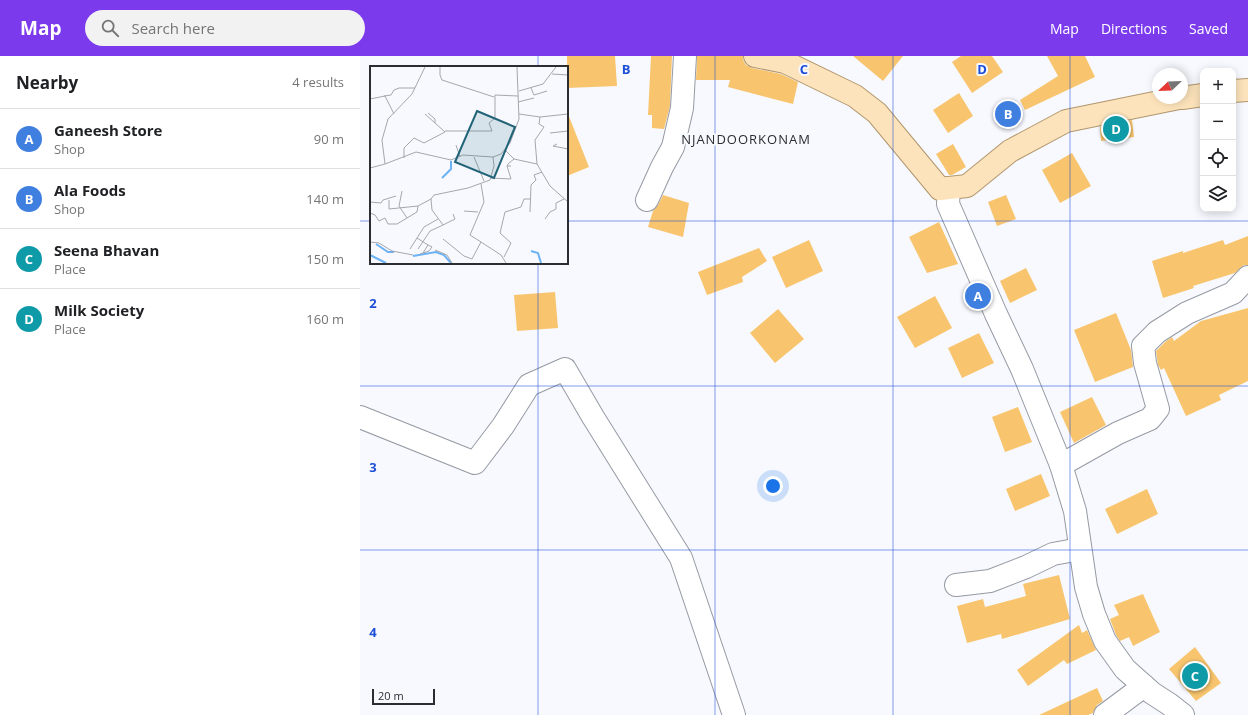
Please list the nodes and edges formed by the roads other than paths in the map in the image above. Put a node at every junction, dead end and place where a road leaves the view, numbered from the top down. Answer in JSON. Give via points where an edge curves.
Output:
{"nodes":[{"id":1,"x":685,"y":56,"type":"edge"},
{"id":2,"x":759,"y":56,"type":"edge"},
{"id":3,"x":1248,"y":90,"type":"edge"},
{"id":4,"x":1236,"y":91,"type":"edge"},
{"id":5,"x":1200,"y":95,"type":"edge"},
{"id":6,"x":1188,"y":97,"type":"edge"},
{"id":7,"x":1152,"y":104,"type":"edge"},
{"id":8,"x":949,"y":188,"type":"junction"},
{"id":9,"x":647,"y":200,"type":"dead end"},
{"id":10,"x":1248,"y":277,"type":"edge"},
{"id":11,"x":360,"y":417,"type":"edge"},
{"id":12,"x":1061,"y":465,"type":"junction"},
{"id":13,"x":1080,"y":549,"type":"junction"},
{"id":14,"x":956,"y":585,"type":"dead end"},
{"id":15,"x":1144,"y":686,"type":"junction"},
{"id":16,"x":734,"y":715,"type":"edge"},
{"id":17,"x":1105,"y":715,"type":"edge"},
{"id":18,"x":1183,"y":715,"type":"edge"}],
"edges":[{"from":1,"to":9,"type":"street","via":[[682,108],[673,147]]},
{"from":2,"to":8,"type":"main road","via":[[785,62],[855,96],[877,113],[940,188]]},
{"from":3,"to":4,"type":"main road"},
{"from":5,"to":6,"type":"main road"},
{"from":7,"to":8,"type":"main road","via":[[1066,121],[1010,150],[967,186]]},
{"from":8,"to":12,"type":"street","via":[[948,204],[1022,369]]},
{"from":10,"to":12,"type":"street","via":[[1233,293],[1187,313],[1157,332],[1143,346],[1158,409],[1150,419],[1118,433]]},
{"from":11,"to":16,"type":"street","via":[[475,463],[529,385],[565,369],[681,558]]},
{"from":12,"to":13,"type":"street","via":[[1074,511]]},
{"from":13,"to":14,"type":"street","via":[[1053,554],[990,581]]},
{"from":13,"to":15,"type":"street","via":[[1086,587],[1105,641],[1125,669]]},
{"from":15,"to":17,"type":"street"},
{"from":15,"to":18,"type":"street"}]}
